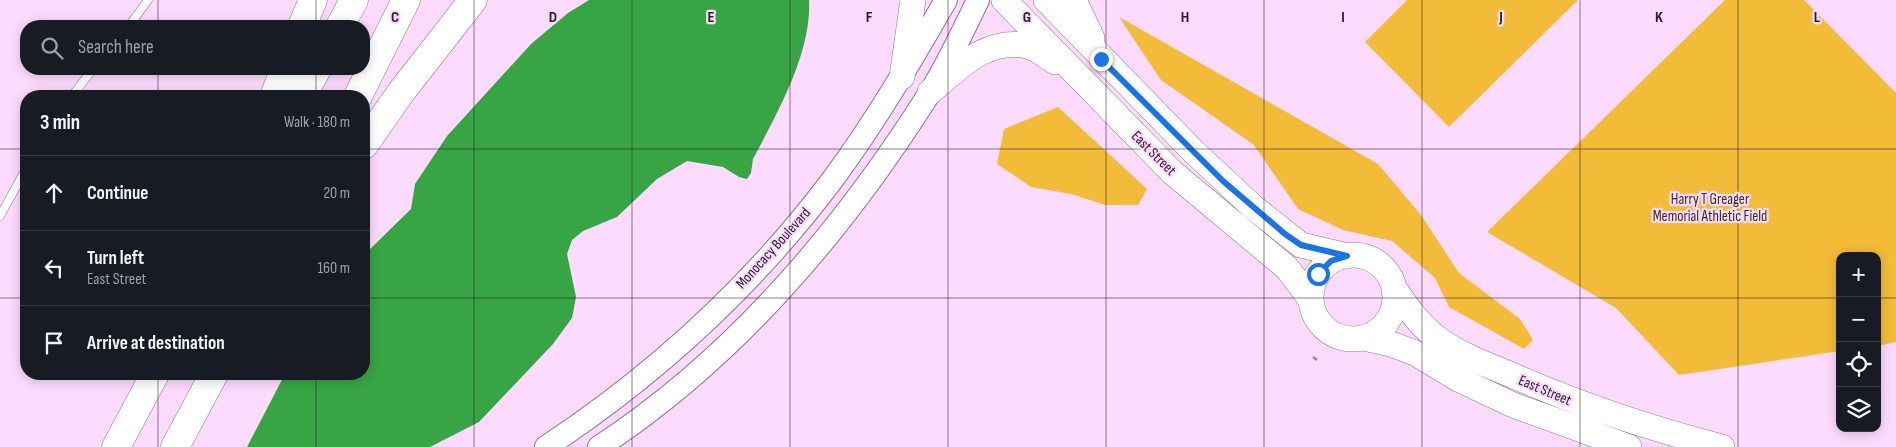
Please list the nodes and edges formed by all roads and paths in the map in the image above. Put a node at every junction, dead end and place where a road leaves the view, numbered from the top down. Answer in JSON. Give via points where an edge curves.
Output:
{"nodes":[{"id":1,"x":148,"y":0,"type":"edge"},
{"id":2,"x":312,"y":0,"type":"edge"},
{"id":3,"x":354,"y":0,"type":"edge"},
{"id":4,"x":406,"y":0,"type":"edge"},
{"id":5,"x":473,"y":0,"type":"edge"},
{"id":6,"x":913,"y":0,"type":"edge"},
{"id":7,"x":946,"y":0,"type":"edge"},
{"id":8,"x":978,"y":0,"type":"edge"},
{"id":9,"x":1004,"y":0,"type":"edge"},
{"id":10,"x":1046,"y":0,"type":"edge"},
{"id":11,"x":1074,"y":0,"type":"edge"},
{"id":12,"x":134,"y":20,"type":"edge"},
{"id":13,"x":304,"y":20,"type":"edge"},
{"id":14,"x":343,"y":20,"type":"edge"},
{"id":15,"x":1101,"y":59,"type":"junction"},
{"id":16,"x":370,"y":72,"type":"edge"},
{"id":17,"x":88,"y":75,"type":"edge"},
{"id":18,"x":283,"y":75,"type":"edge"},
{"id":19,"x":314,"y":75,"type":"edge"},
{"id":20,"x":368,"y":75,"type":"edge"},
{"id":21,"x":902,"y":77,"type":"junction"},
{"id":22,"x":1079,"y":77,"type":"junction"},
{"id":23,"x":76,"y":90,"type":"edge"},
{"id":24,"x":276,"y":90,"type":"edge"},
{"id":25,"x":305,"y":90,"type":"edge"},
{"id":26,"x":361,"y":90,"type":"edge"},
{"id":27,"x":930,"y":92,"type":"junction"},
{"id":28,"x":370,"y":136,"type":"edge"},
{"id":29,"x":20,"y":180,"type":"edge"},
{"id":30,"x":0,"y":216,"type":"edge"},
{"id":31,"x":1347,"y":256,"type":"junction"},
{"id":32,"x":1394,"y":288,"type":"junction"},
{"id":33,"x":1311,"y":300,"type":"junction"},
{"id":34,"x":1364,"y":338,"type":"junction"},
{"id":35,"x":1313,"y":357,"type":"dead end"},
{"id":36,"x":1317,"y":360,"type":"dead end"},
{"id":37,"x":143,"y":380,"type":"edge"},
{"id":38,"x":152,"y":380,"type":"edge"},
{"id":39,"x":211,"y":380,"type":"edge"},
{"id":40,"x":112,"y":447,"type":"edge"},
{"id":41,"x":116,"y":447,"type":"edge"},
{"id":42,"x":174,"y":447,"type":"edge"},
{"id":43,"x":546,"y":447,"type":"edge"},
{"id":44,"x":599,"y":447,"type":"edge"},
{"id":45,"x":1630,"y":447,"type":"edge"},
{"id":46,"x":1722,"y":447,"type":"edge"}],
"edges":[{"from":1,"to":12,"type":"lane"},
{"from":2,"to":13,"type":"highway"},
{"from":3,"to":14,"type":"highway"},
{"from":4,"to":16,"type":"highway"},
{"from":5,"to":28,"type":"highway"},
{"from":6,"to":21,"type":"main road"},
{"from":7,"to":21,"type":"main road","name":"Monocacy Boulevard"},
{"from":8,"to":27,"type":"main road"},
{"from":9,"to":22,"type":"main road","name":"East Street"},
{"from":10,"to":15,"type":"main road","name":"East Street"},
{"from":11,"to":15,"type":"main road"},
{"from":15,"to":31,"type":"main road","name":"East Street","via":[[1223,181],[1285,234],[1301,245]]},
{"from":17,"to":23,"type":"lane"},
{"from":18,"to":24,"type":"highway"},
{"from":19,"to":25,"type":"highway"},
{"from":20,"to":26,"type":"highway"},
{"from":21,"to":43,"type":"main road","name":"Monocacy Boulevard","via":[[832,180],[749,278],[632,386]]},
{"from":22,"to":27,"type":"main road","via":[[1029,47],[997,45],[976,54]]},
{"from":22,"to":33,"type":"main road","name":"East Street","via":[[1173,173],[1287,268]]},
{"from":27,"to":44,"type":"main road","via":[[854,203],[770,302],[683,384]]},
{"from":29,"to":30,"type":"lane"},
{"from":31,"to":32,"type":"main road","via":[[1362,256],[1376,262],[1384,269]]},
{"from":31,"to":33,"type":"main road","via":[[1331,261],[1318,274]]},
{"from":32,"to":34,"type":"main road","via":[[1395,304],[1391,316],[1380,329]]},
{"from":32,"to":46,"type":"main road","name":"East Street","via":[[1433,336],[1475,359],[1564,398]]},
{"from":33,"to":34,"type":"main road","via":[[1314,314],[1325,329],[1338,337]]},
{"from":34,"to":45,"type":"main road","name":"East Street","via":[[1415,353],[1460,380],[1513,405]]},
{"from":35,"to":36,"type":"path"},
{"from":37,"to":40,"type":"highway"},
{"from":38,"to":41,"type":"highway"},
{"from":39,"to":42,"type":"highway"}]}
